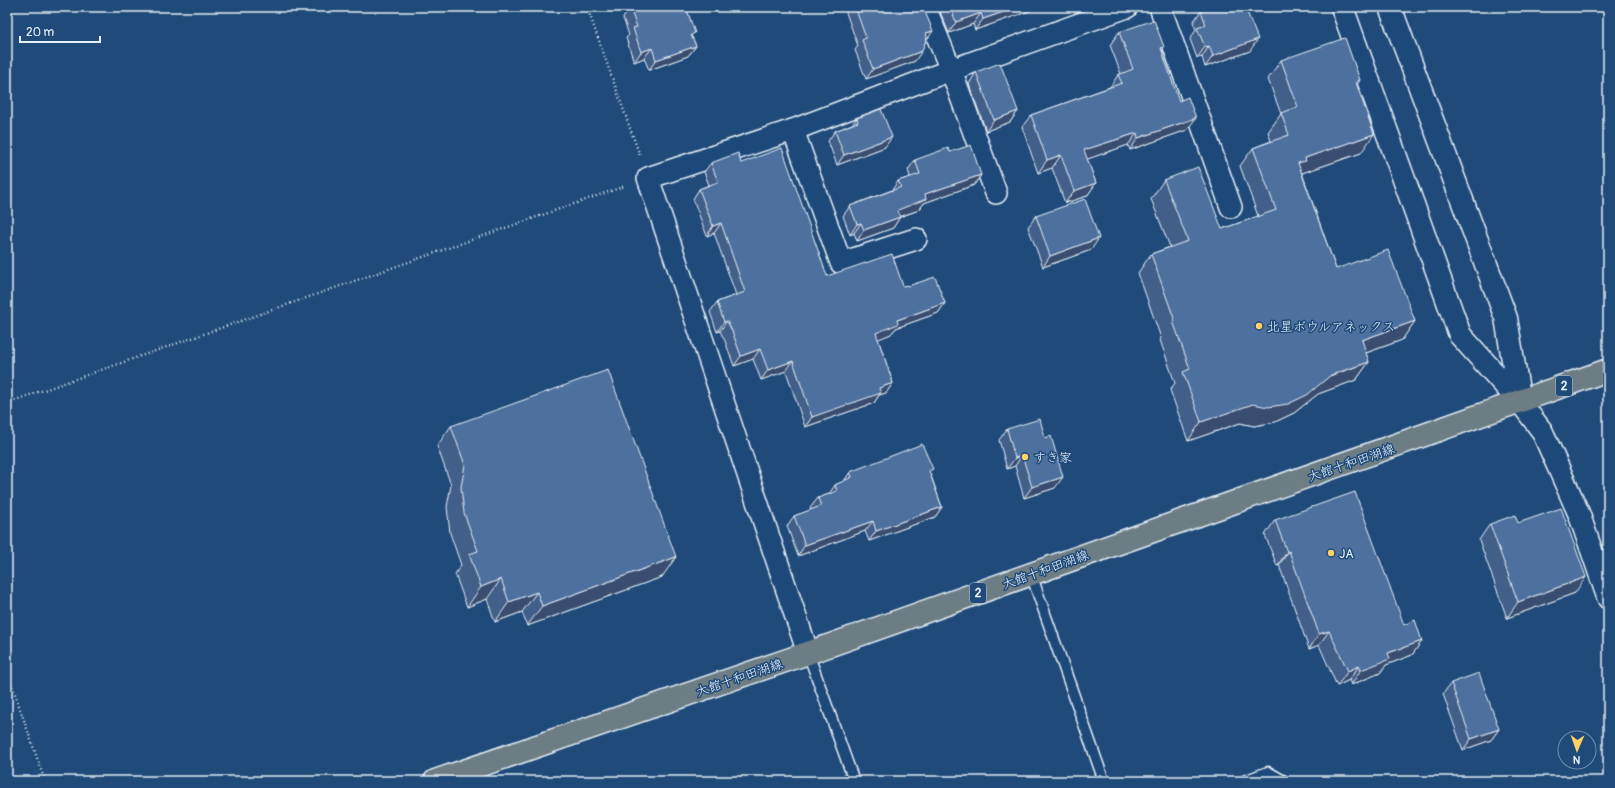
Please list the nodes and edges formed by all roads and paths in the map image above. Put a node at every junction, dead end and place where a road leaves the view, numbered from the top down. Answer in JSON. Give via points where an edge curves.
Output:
{"nodes":[{"id":1,"x":588,"y":7,"type":"edge"},
{"id":2,"x":925,"y":7,"type":"edge"},
{"id":3,"x":1127,"y":7,"type":"edge"},
{"id":4,"x":1160,"y":7,"type":"edge"},
{"id":5,"x":1342,"y":7,"type":"edge"},
{"id":6,"x":1390,"y":7,"type":"edge"},
{"id":7,"x":951,"y":70,"type":"junction"},
{"id":8,"x":793,"y":130,"type":"junction"},
{"id":9,"x":648,"y":178,"type":"junction"},
{"id":10,"x":996,"y":193,"type":"dead end"},
{"id":11,"x":1232,"y":207,"type":"dead end"},
{"id":12,"x":916,"y":240,"type":"dead end"},
{"id":13,"x":1608,"y":370,"type":"edge"},
{"id":14,"x":1520,"y":402,"type":"junction"},
{"id":15,"x":7,"y":403,"type":"edge"},
{"id":16,"x":1031,"y":574,"type":"junction"},
{"id":17,"x":1608,"y":598,"type":"edge"},
{"id":18,"x":808,"y":653,"type":"junction"},
{"id":19,"x":7,"y":671,"type":"edge"},
{"id":20,"x":46,"y":781,"type":"edge"},
{"id":21,"x":435,"y":781,"type":"edge"},
{"id":22,"x":854,"y":781,"type":"edge"},
{"id":23,"x":1104,"y":781,"type":"edge"},
{"id":24,"x":1244,"y":781,"type":"edge"},
{"id":25,"x":1284,"y":781,"type":"edge"}],
"edges":[{"from":1,"to":9,"type":"path"},
{"from":2,"to":7,"type":"street"},
{"from":3,"to":7,"type":"street"},
{"from":4,"to":11,"type":"street"},
{"from":5,"to":14,"type":"street","via":[[1460,335]]},
{"from":6,"to":14,"type":"street","via":[[1506,318]]},
{"from":7,"to":8,"type":"street"},
{"from":7,"to":10,"type":"street"},
{"from":8,"to":9,"type":"street"},
{"from":8,"to":12,"type":"street","via":[[841,263]]},
{"from":9,"to":15,"type":"path"},
{"from":9,"to":18,"type":"street"},
{"from":13,"to":14,"type":"main road","name":"大館十和田湖線","number":"2"},
{"from":14,"to":16,"type":"main road","name":"大館十和田湖線","number":"2"},
{"from":14,"to":17,"type":"street","via":[[1542,431],[1579,514]]},
{"from":16,"to":18,"type":"main road","name":"大館十和田湖線","number":"2"},
{"from":16,"to":23,"type":"lane"},
{"from":18,"to":21,"type":"main road","name":"大館十和田湖線","number":"2"},
{"from":18,"to":22,"type":"lane"},
{"from":19,"to":20,"type":"path"},
{"from":24,"to":25,"type":"lane","via":[[1268,772]]}]}
